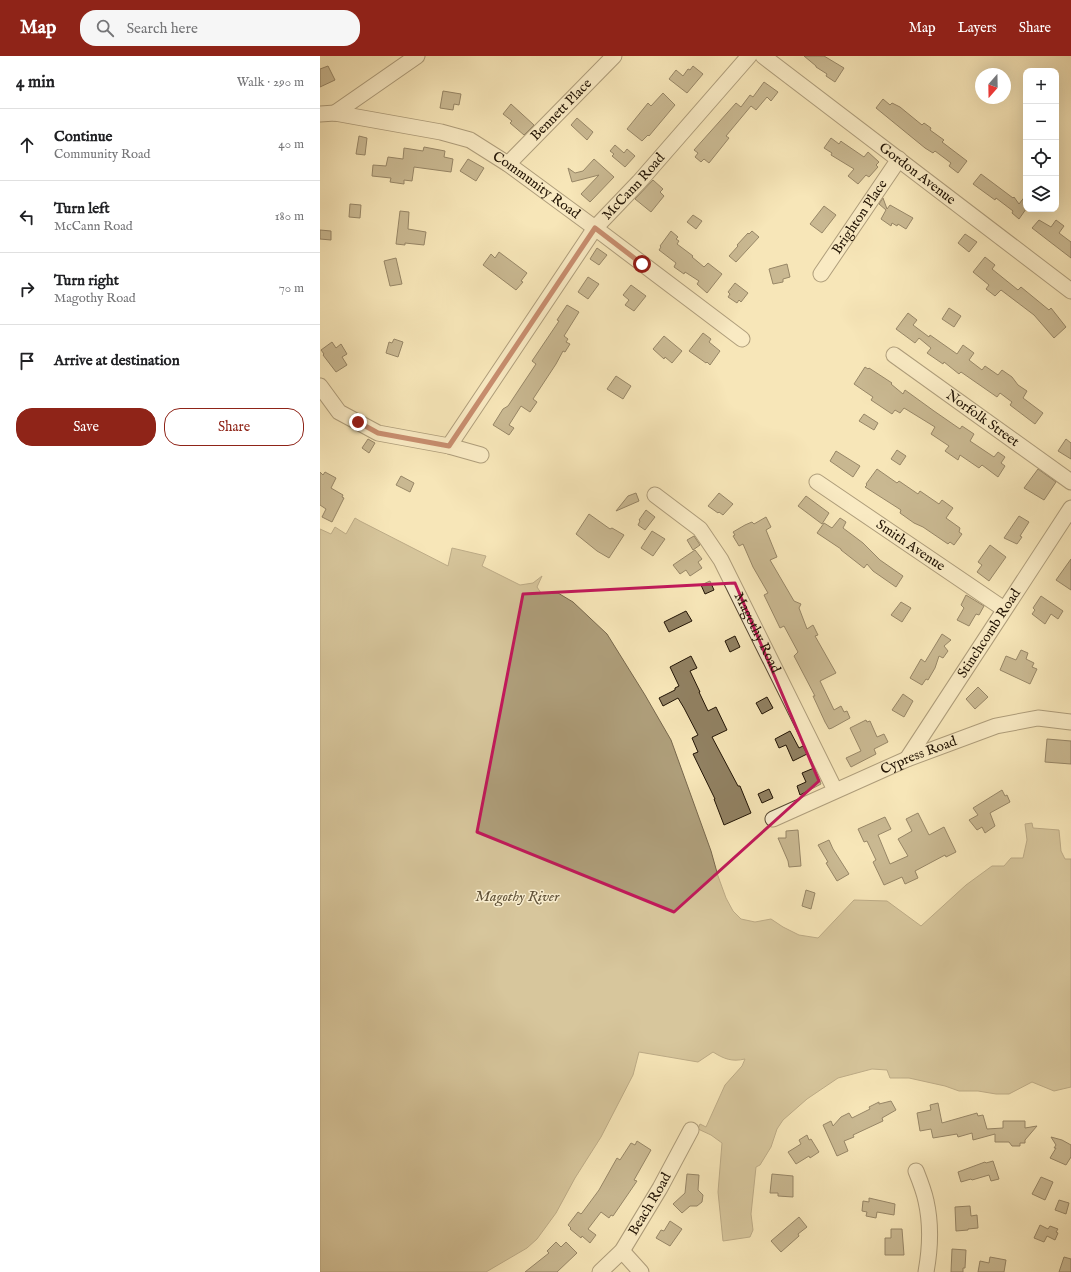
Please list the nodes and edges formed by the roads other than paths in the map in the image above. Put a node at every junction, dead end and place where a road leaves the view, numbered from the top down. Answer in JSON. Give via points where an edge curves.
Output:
{"nodes":[{"id":1,"x":417,"y":56,"type":"edge"},
{"id":2,"x":614,"y":56,"type":"edge"},
{"id":3,"x":750,"y":56,"type":"edge"},
{"id":4,"x":763,"y":56,"type":"edge"},
{"id":5,"x":327,"y":114,"type":"edge"},
{"id":6,"x":899,"y":159,"type":"junction"},
{"id":7,"x":508,"y":164,"type":"junction"},
{"id":8,"x":595,"y":228,"type":"junction"},
{"id":9,"x":821,"y":274,"type":"dead end"},
{"id":10,"x":1071,"y":291,"type":"edge"},
{"id":11,"x":742,"y":339,"type":"dead end"},
{"id":12,"x":894,"y":355,"type":"dead end"},
{"id":13,"x":320,"y":386,"type":"edge"},
{"id":14,"x":449,"y":446,"type":"junction"},
{"id":15,"x":481,"y":455,"type":"dead end"},
{"id":16,"x":817,"y":482,"type":"dead end"},
{"id":17,"x":1071,"y":482,"type":"edge"},
{"id":18,"x":655,"y":495,"type":"dead end"},
{"id":19,"x":1071,"y":508,"type":"edge"},
{"id":20,"x":1004,"y":609,"type":"junction"},
{"id":21,"x":1071,"y":722,"type":"edge"},
{"id":22,"x":907,"y":759,"type":"junction"},
{"id":23,"x":835,"y":790,"type":"junction"},
{"id":24,"x":773,"y":819,"type":"dead end"},
{"id":25,"x":691,"y":1130,"type":"dead end"},
{"id":26,"x":916,"y":1171,"type":"dead end"},
{"id":27,"x":622,"y":1251,"type":"junction"},
{"id":28,"x":600,"y":1272,"type":"edge"},
{"id":29,"x":641,"y":1272,"type":"edge"},
{"id":30,"x":926,"y":1272,"type":"edge"}],
"edges":[{"from":1,"to":5,"type":"street"},
{"from":2,"to":7,"type":"street","name":"Bennett Place"},
{"from":3,"to":8,"type":"street","name":"McCann Road"},
{"from":4,"to":6,"type":"street","name":"Gordon Avenue"},
{"from":5,"to":7,"type":"street","name":"Community Road","via":[[441,132],[470,140]]},
{"from":6,"to":9,"type":"street","name":"Brighton Place"},
{"from":6,"to":10,"type":"street","name":"Gordon Avenue"},
{"from":7,"to":8,"type":"street","name":"Community Road"},
{"from":8,"to":11,"type":"street","name":"Community Road"},
{"from":8,"to":14,"type":"street","name":"McCann Road"},
{"from":12,"to":17,"type":"street","name":"Norfolk Street"},
{"from":13,"to":14,"type":"street","via":[[339,412],[378,433]]},
{"from":14,"to":15,"type":"street"},
{"from":16,"to":20,"type":"street","name":"Smith Avenue"},
{"from":18,"to":23,"type":"street","name":"Magothy Road","via":[[700,529],[721,560]]},
{"from":19,"to":20,"type":"street","name":"Stinchcomb Road"},
{"from":20,"to":22,"type":"street","name":"Stinchcomb Road"},
{"from":21,"to":22,"type":"street","name":"Cypress Road","via":[[1038,718],[996,726]]},
{"from":22,"to":23,"type":"street","name":"Cypress Road"},
{"from":23,"to":24,"type":"street","name":"Cypress Road"},
{"from":25,"to":27,"type":"street","name":"Beach Road"},
{"from":26,"to":30,"type":"street","via":[[926,1200],[928,1218]]},
{"from":27,"to":28,"type":"street","name":"Beach Road"},
{"from":27,"to":29,"type":"street"}]}
